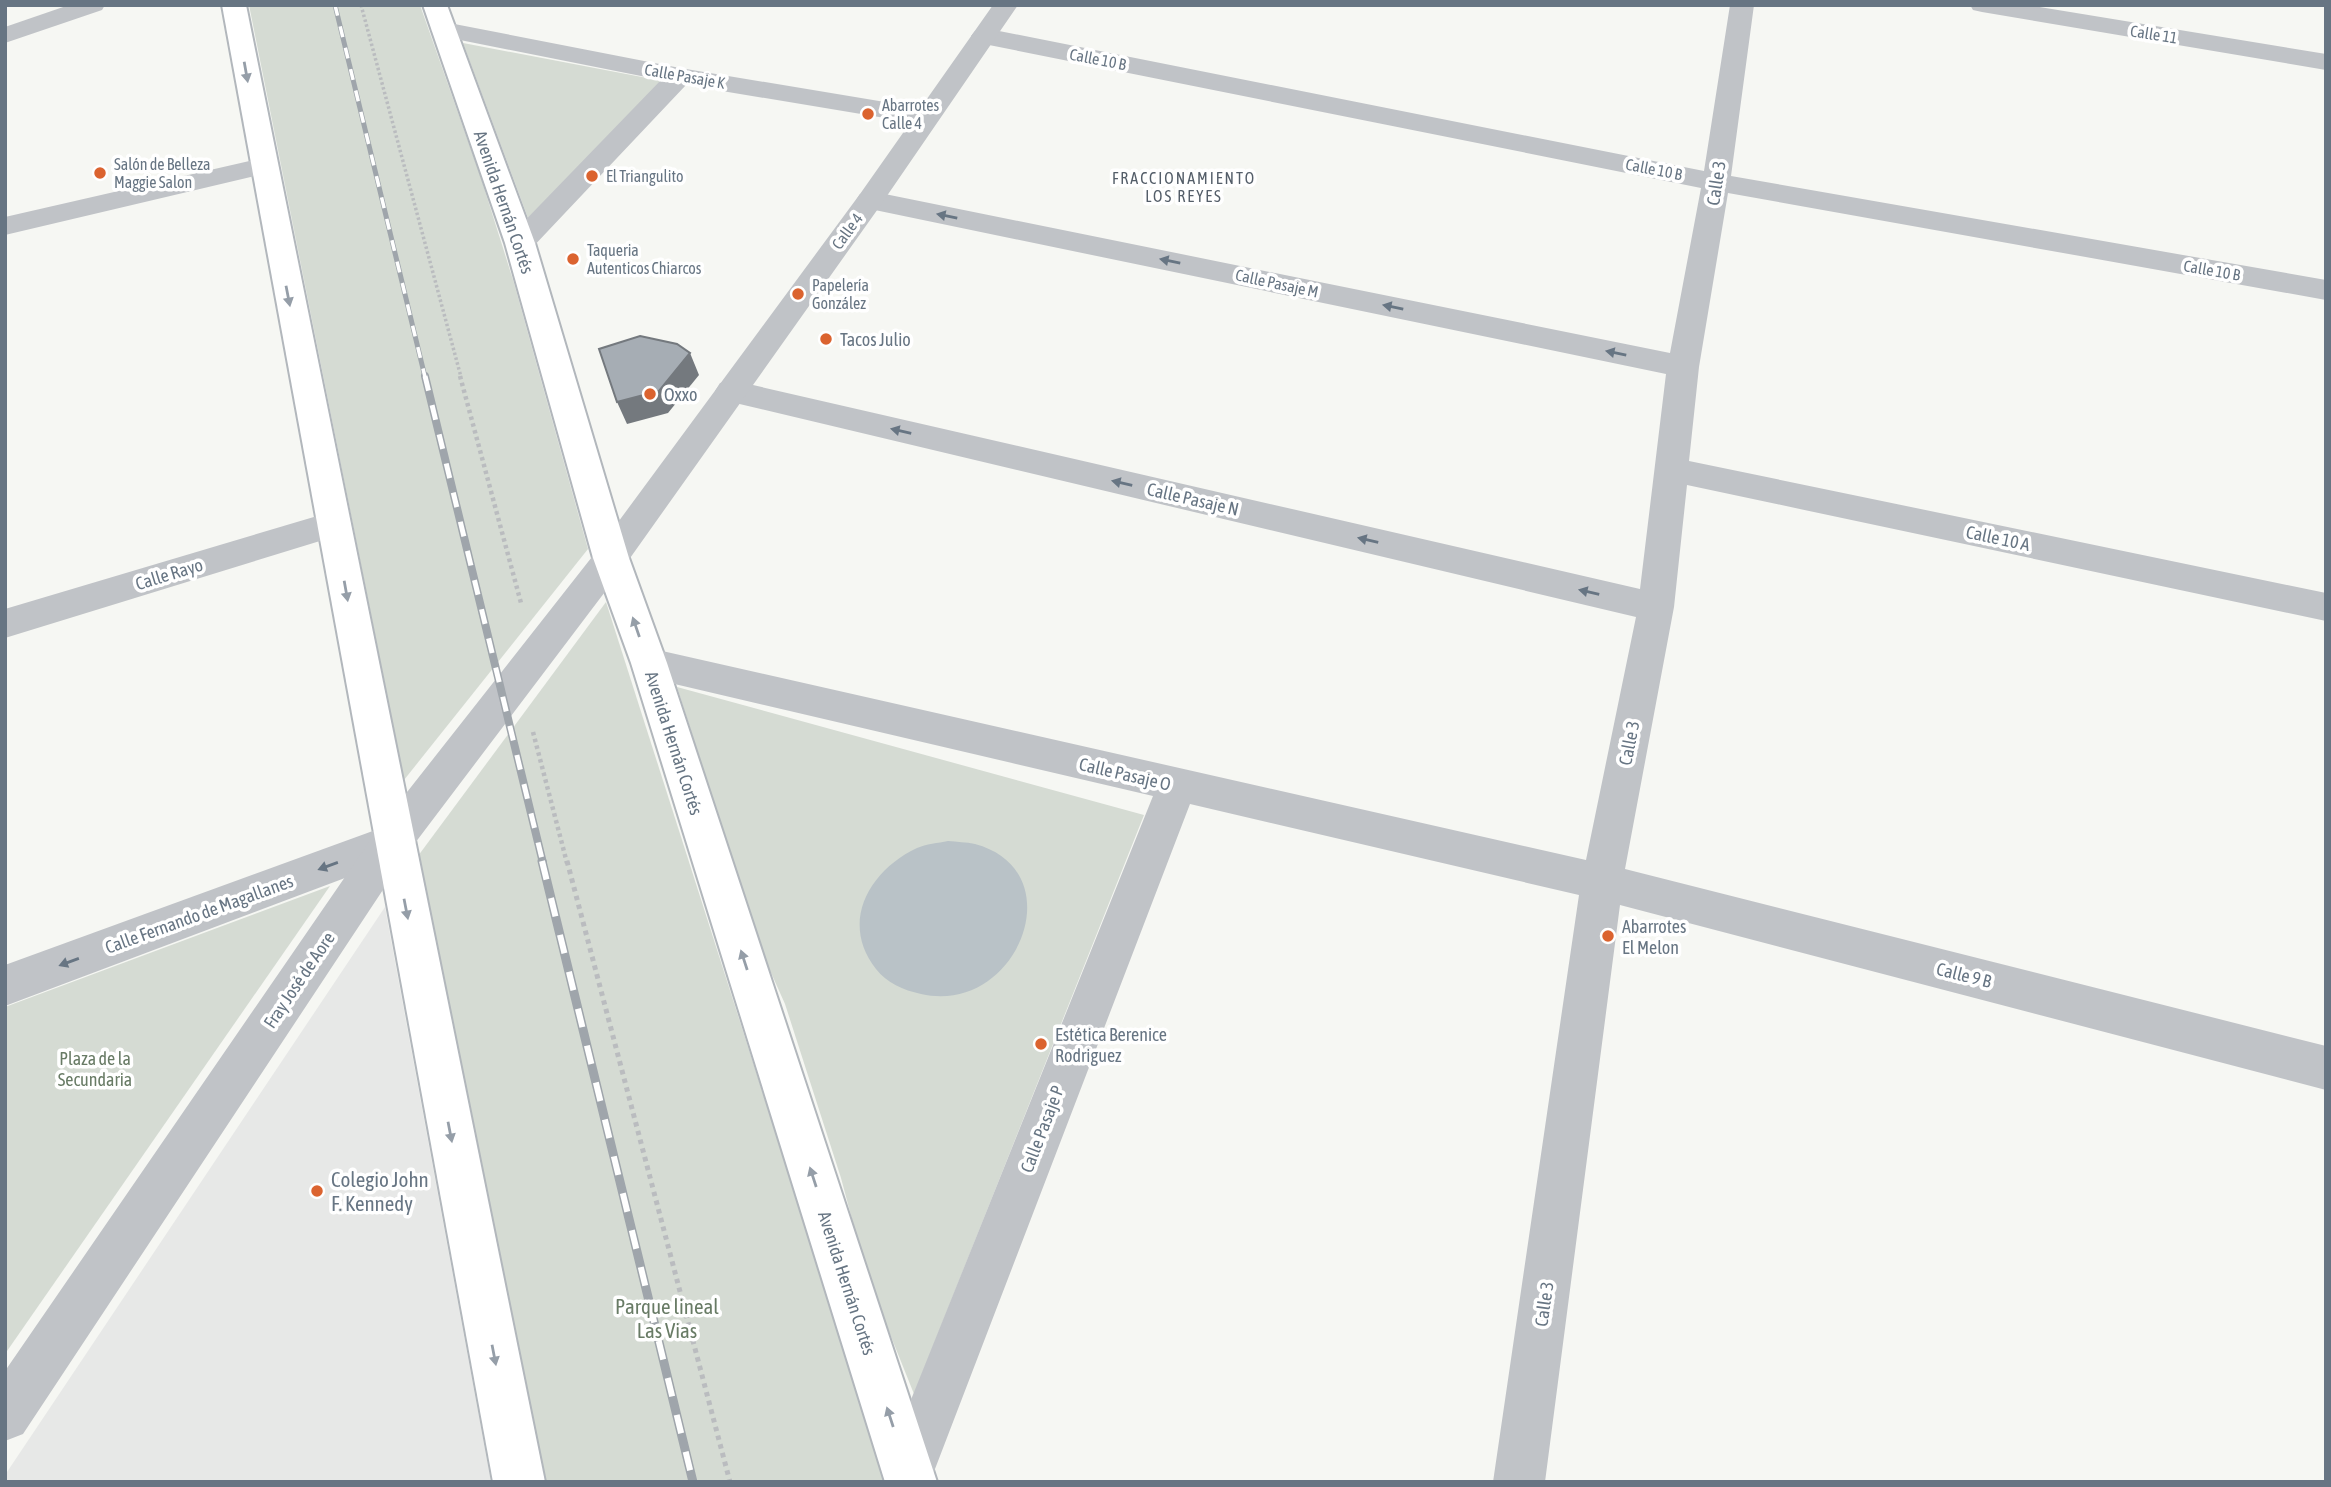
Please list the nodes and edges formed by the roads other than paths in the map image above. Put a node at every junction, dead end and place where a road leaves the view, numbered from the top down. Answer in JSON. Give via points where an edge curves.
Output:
{"nodes":[{"id":1,"x":93,"y":5,"type":"edge"},
{"id":2,"x":234,"y":5,"type":"edge"},
{"id":3,"x":1006,"y":5,"type":"edge"},
{"id":4,"x":1742,"y":5,"type":"edge"},
{"id":5,"x":1982,"y":5,"type":"edge"},
{"id":6,"x":440,"y":18,"type":"edge"},
{"id":7,"x":5,"y":36,"type":"edge"},
{"id":8,"x":984,"y":36,"type":"junction"},
{"id":9,"x":2326,"y":62,"type":"edge"},
{"id":10,"x":680,"y":76,"type":"junction"},
{"id":11,"x":927,"y":117,"type":"junction"},
{"id":12,"x":262,"y":166,"type":"junction"},
{"id":13,"x":1716,"y":182,"type":"junction"},
{"id":14,"x":870,"y":200,"type":"junction"},
{"id":15,"x":5,"y":226,"type":"edge"},
{"id":16,"x":520,"y":243,"type":"junction"},
{"id":17,"x":2326,"y":290,"type":"edge"},
{"id":18,"x":1683,"y":367,"type":"junction"},
{"id":19,"x":731,"y":391,"type":"junction"},
{"id":20,"x":1670,"y":469,"type":"junction"},
{"id":21,"x":334,"y":524,"type":"junction"},
{"id":22,"x":611,"y":558,"type":"junction"},
{"id":23,"x":1656,"y":607,"type":"junction"},
{"id":24,"x":2326,"y":607,"type":"edge"},
{"id":25,"x":5,"y":624,"type":"edge"},
{"id":26,"x":649,"y":663,"type":"junction"},
{"id":27,"x":1177,"y":786,"type":"junction"},
{"id":28,"x":392,"y":842,"type":"junction"},
{"id":29,"x":1602,"y":883,"type":"junction"},
{"id":30,"x":5,"y":986,"type":"edge"},
{"id":31,"x":2326,"y":1068,"type":"edge"},
{"id":32,"x":9,"y":1404,"type":"edge"},
{"id":33,"x":909,"y":1477,"type":"edge"},
{"id":34,"x":1529,"y":1479,"type":"edge"},
{"id":35,"x":519,"y":1482,"type":"edge"}],
"edges":[{"from":1,"to":7,"type":"street"},
{"from":2,"to":12,"type":"main road","one_way":true},
{"from":3,"to":8,"type":"street","name":"Calle 4"},
{"from":4,"to":13,"type":"street","name":"Calle 3"},
{"from":5,"to":9,"type":"street","name":"Calle 11"},
{"from":6,"to":10,"type":"street","name":"Calle Pasaje K"},
{"from":6,"to":16,"type":"main road","name":"Avenida Hernán Cortés"},
{"from":8,"to":11,"type":"street","name":"Calle 4"},
{"from":8,"to":13,"type":"street","name":"Calle 10 B"},
{"from":10,"to":11,"type":"street","name":"Calle Pasaje K"},
{"from":10,"to":16,"type":"street"},
{"from":11,"to":14,"type":"street","name":"Calle 4"},
{"from":12,"to":15,"type":"street"},
{"from":12,"to":21,"type":"main road","one_way":true},
{"from":13,"to":17,"type":"street","name":"Calle 10 B"},
{"from":13,"to":18,"type":"street","name":"Calle 3"},
{"from":18,"to":14,"type":"street","name":"Calle Pasaje M","one_way":true},
{"from":14,"to":19,"type":"street","name":"Calle 4"},
{"from":16,"to":22,"type":"main road","name":"Avenida Hernán Cortés"},
{"from":18,"to":20,"type":"street","name":"Calle 3"},
{"from":19,"to":22,"type":"street","name":"Calle 4"},
{"from":23,"to":19,"type":"street","name":"Calle Pasaje N","one_way":true},
{"from":20,"to":23,"type":"street","name":"Calle 3"},
{"from":20,"to":24,"type":"street","name":"Calle 10 A"},
{"from":21,"to":25,"type":"street","name":"Calle Rayo"},
{"from":21,"to":28,"type":"main road","one_way":true},
{"from":26,"to":22,"type":"main road","name":"Avenida Hernán Cortés","one_way":true},
{"from":22,"to":28,"type":"street","name":"Fray José de Aore"},
{"from":23,"to":29,"type":"street","name":"Calle 3"},
{"from":26,"to":27,"type":"street","name":"Calle Pasaje O"},
{"from":33,"to":26,"type":"main road","name":"Avenida Hernán Cortés","one_way":true},
{"from":27,"to":29,"type":"street","name":"Calle Pasaje O"},
{"from":27,"to":33,"type":"street","name":"Calle Pasaje P"},
{"from":28,"to":30,"type":"street","name":"Calle Fernando de Magallanes","one_way":true},
{"from":28,"to":32,"type":"street","name":"Fray José de Aore"},
{"from":28,"to":35,"type":"main road","one_way":true},
{"from":29,"to":31,"type":"street","name":"Calle 9 B"},
{"from":29,"to":34,"type":"street","name":"Calle 3"}]}
